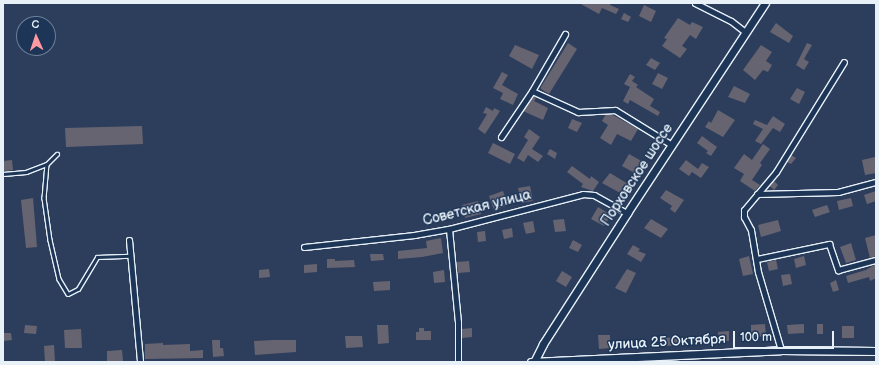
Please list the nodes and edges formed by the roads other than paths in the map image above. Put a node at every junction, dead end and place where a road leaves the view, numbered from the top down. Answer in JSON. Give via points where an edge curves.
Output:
{"nodes":[{"id":1,"x":695,"y":3,"type":"edge"},
{"id":2,"x":764,"y":3,"type":"edge"},
{"id":3,"x":745,"y":32,"type":"junction"},
{"id":4,"x":565,"y":34,"type":"dead end"},
{"id":5,"x":844,"y":62,"type":"dead end"},
{"id":6,"x":532,"y":91,"type":"junction"},
{"id":7,"x":501,"y":136,"type":"dead end"},
{"id":8,"x":672,"y":144,"type":"junction"},
{"id":9,"x":57,"y":154,"type":"dead end"},
{"id":10,"x":47,"y":164,"type":"junction"},
{"id":11,"x":3,"y":174,"type":"edge"},
{"id":12,"x":876,"y":182,"type":"edge"},
{"id":13,"x":757,"y":194,"type":"junction"},
{"id":14,"x":627,"y":213,"type":"junction"},
{"id":15,"x":449,"y":229,"type":"junction"},
{"id":16,"x":129,"y":240,"type":"dead end"},
{"id":17,"x":304,"y":247,"type":"dead end"},
{"id":18,"x":131,"y":256,"type":"junction"},
{"id":19,"x":757,"y":259,"type":"junction"},
{"id":20,"x":876,"y":260,"type":"edge"},
{"id":21,"x":781,"y":350,"type":"junction"},
{"id":22,"x":876,"y":351,"type":"edge"},
{"id":23,"x":638,"y":359,"type":"edge"},
{"id":24,"x":140,"y":362,"type":"edge"},
{"id":25,"x":458,"y":362,"type":"edge"},
{"id":26,"x":530,"y":362,"type":"edge"},
{"id":27,"x":534,"y":362,"type":"edge"}],
"edges":[{"from":1,"to":3,"type":"street"},
{"from":2,"to":3,"type":"main road","name":"Порховское шоссе"},
{"from":3,"to":8,"type":"main road","name":"Порховское шоссе"},
{"from":4,"to":6,"type":"street"},
{"from":5,"to":13,"type":"street","via":[[776,172]]},
{"from":6,"to":7,"type":"street"},
{"from":6,"to":8,"type":"street","via":[[578,112],[615,110]]},
{"from":8,"to":14,"type":"main road","name":"Порховское шоссе"},
{"from":9,"to":10,"type":"lane"},
{"from":10,"to":11,"type":"lane","via":[[26,172]]},
{"from":10,"to":18,"type":"lane","via":[[44,198],[50,240],[59,279],[68,294],[78,289],[97,257]]},
{"from":12,"to":13,"type":"street","via":[[838,192]]},
{"from":13,"to":19,"type":"street","via":[[744,210]]},
{"from":14,"to":15,"type":"street","name":"Советская улица","via":[[594,195],[583,194]]},
{"from":14,"to":27,"type":"main road","name":"Порховское шоссе"},
{"from":15,"to":17,"type":"street","name":"Советская улица"},
{"from":15,"to":25,"type":"street","via":[[458,322]]},
{"from":16,"to":18,"type":"street"},
{"from":18,"to":24,"type":"street"},
{"from":19,"to":20,"type":"street","via":[[829,244],[838,270]]},
{"from":19,"to":21,"type":"street","via":[[758,272]]},
{"from":21,"to":22,"type":"main road","name":"улица 25 Октября"},
{"from":21,"to":23,"type":"main road","name":"улица 25 Октября"},
{"from":23,"to":27,"type":"main road","name":"улица 25 Октября"},
{"from":26,"to":27,"type":"main road","name":"улица 25 Октября"}]}
